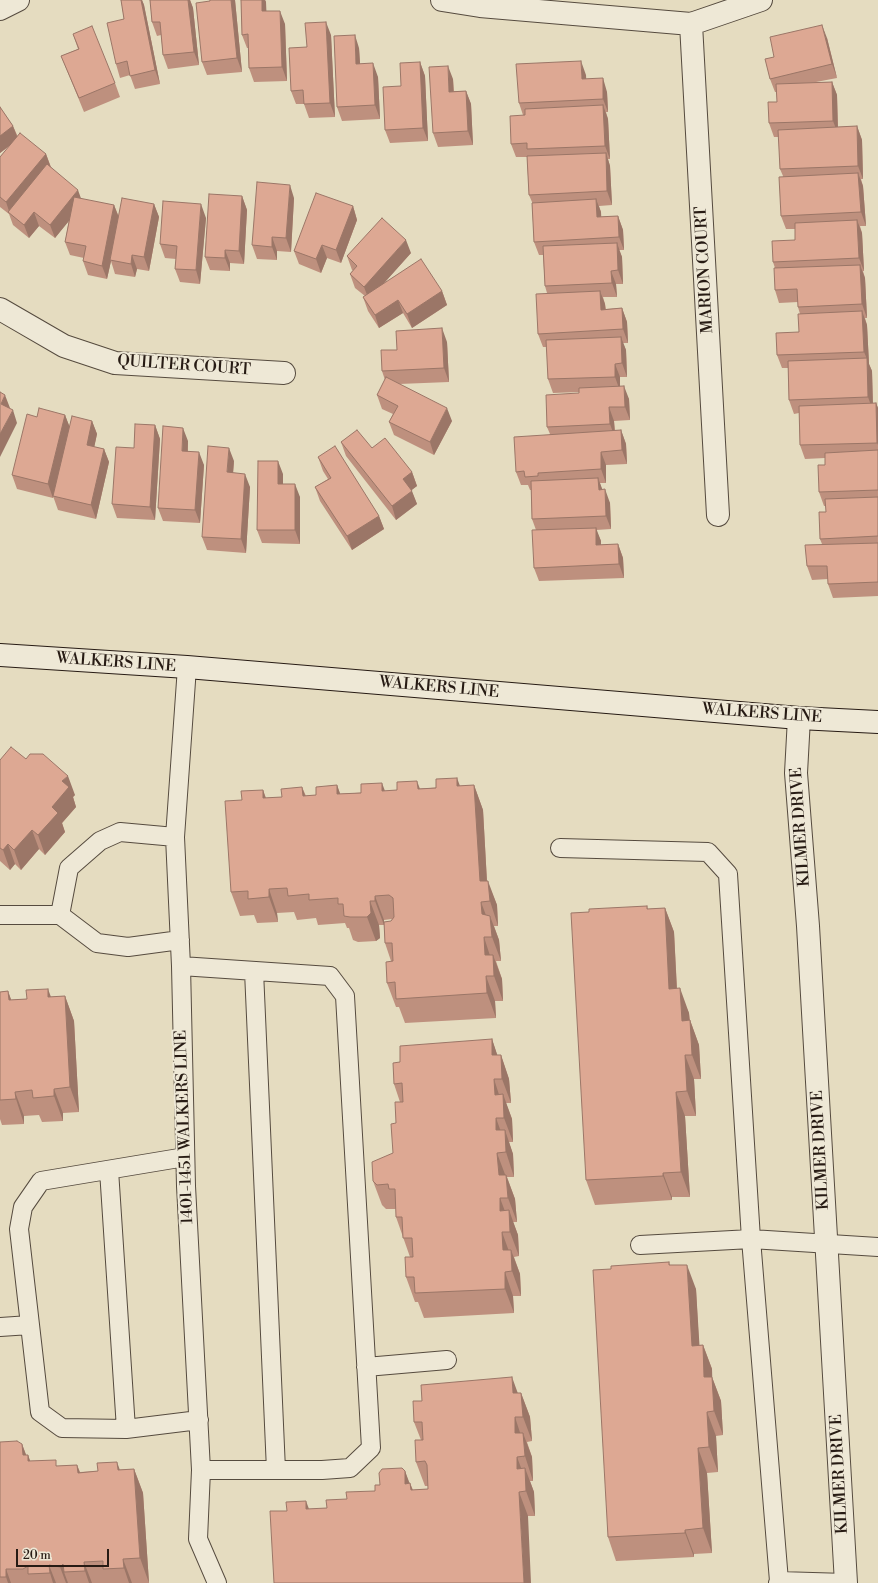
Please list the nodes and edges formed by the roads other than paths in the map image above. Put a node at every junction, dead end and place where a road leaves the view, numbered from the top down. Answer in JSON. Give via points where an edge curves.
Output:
{"nodes":[{"id":1,"x":18,"y":0,"type":"edge"},
{"id":2,"x":442,"y":0,"type":"edge"},
{"id":3,"x":761,"y":0,"type":"edge"},
{"id":4,"x":0,"y":9,"type":"edge"},
{"id":5,"x":691,"y":24,"type":"junction"},
{"id":6,"x":0,"y":309,"type":"edge"},
{"id":7,"x":284,"y":373,"type":"dead end"},
{"id":8,"x":718,"y":515,"type":"dead end"},
{"id":9,"x":0,"y":655,"type":"edge"},
{"id":10,"x":187,"y":667,"type":"junction"},
{"id":11,"x":799,"y":718,"type":"junction"},
{"id":12,"x":878,"y":722,"type":"edge"},
{"id":13,"x":176,"y":837,"type":"junction"},
{"id":14,"x":560,"y":848,"type":"dead end"},
{"id":15,"x":0,"y":915,"type":"edge"},
{"id":16,"x":60,"y":915,"type":"junction"},
{"id":17,"x":180,"y":940,"type":"junction"},
{"id":18,"x":181,"y":966,"type":"junction"},
{"id":19,"x":254,"y":971,"type":"junction"},
{"id":20,"x":185,"y":1156,"type":"junction"},
{"id":21,"x":109,"y":1170,"type":"junction"},
{"id":22,"x":751,"y":1240,"type":"junction"},
{"id":23,"x":826,"y":1244,"type":"junction"},
{"id":24,"x":640,"y":1245,"type":"dead end"},
{"id":25,"x":878,"y":1247,"type":"edge"},
{"id":26,"x":30,"y":1325,"type":"junction"},
{"id":27,"x":0,"y":1327,"type":"edge"},
{"id":28,"x":447,"y":1360,"type":"dead end"},
{"id":29,"x":366,"y":1367,"type":"junction"},
{"id":30,"x":199,"y":1420,"type":"junction"},
{"id":31,"x":126,"y":1429,"type":"junction"},
{"id":32,"x":201,"y":1470,"type":"junction"},
{"id":33,"x":276,"y":1470,"type":"junction"},
{"id":34,"x":778,"y":1582,"type":"edge"},
{"id":35,"x":217,"y":1583,"type":"edge"},
{"id":36,"x":846,"y":1583,"type":"edge"}],
"edges":[{"from":1,"to":4,"type":"street"},
{"from":2,"to":5,"type":"street","via":[[480,6]]},
{"from":3,"to":5,"type":"street"},
{"from":5,"to":8,"type":"street","name":"MARION COURT"},
{"from":6,"to":7,"type":"street","name":"QUILTER COURT","via":[[64,346],[115,363]]},
{"from":9,"to":10,"type":"street","name":"WALKERS LINE"},
{"from":10,"to":11,"type":"street","name":"WALKERS LINE"},
{"from":10,"to":13,"type":"lane","name":"1401-1451 WALKERS LINE"},
{"from":11,"to":12,"type":"street","name":"WALKERS LINE"},
{"from":11,"to":23,"type":"street","name":"KILMER DRIVE","via":[[796,773],[808,926]]},
{"from":13,"to":16,"type":"lane","via":[[120,832],[100,841],[69,868]]},
{"from":13,"to":17,"type":"lane","name":"1401-1451 WALKERS LINE"},
{"from":14,"to":22,"type":"lane","via":[[708,852],[728,874]]},
{"from":15,"to":16,"type":"lane"},
{"from":16,"to":17,"type":"lane","via":[[97,943],[128,947]]},
{"from":17,"to":18,"type":"lane","name":"1401-1451 WALKERS LINE"},
{"from":18,"to":19,"type":"lane"},
{"from":18,"to":20,"type":"lane","name":"1401-1451 WALKERS LINE"},
{"from":19,"to":29,"type":"lane","via":[[330,976],[345,996]]},
{"from":19,"to":33,"type":"lane"},
{"from":20,"to":21,"type":"lane"},
{"from":20,"to":30,"type":"lane","name":"1401-1451 WALKERS LINE"},
{"from":21,"to":26,"type":"lane","via":[[41,1181],[22,1207],[19,1229]]},
{"from":21,"to":31,"type":"lane"},
{"from":22,"to":23,"type":"lane"},
{"from":22,"to":24,"type":"lane"},
{"from":22,"to":34,"type":"lane"},
{"from":23,"to":25,"type":"lane"},
{"from":23,"to":36,"type":"street","name":"KILMER DRIVE"},
{"from":26,"to":27,"type":"lane"},
{"from":26,"to":31,"type":"lane","via":[[40,1412],[62,1428]]},
{"from":28,"to":29,"type":"lane"},
{"from":29,"to":33,"type":"lane","via":[[371,1448],[350,1468]]},
{"from":30,"to":31,"type":"lane"},
{"from":30,"to":32,"type":"lane","name":"1401-1451 WALKERS LINE"},
{"from":32,"to":33,"type":"lane"},
{"from":32,"to":35,"type":"lane","name":"1401-1451 WALKERS LINE","via":[[198,1539]]},
{"from":34,"to":36,"type":"lane"}]}
